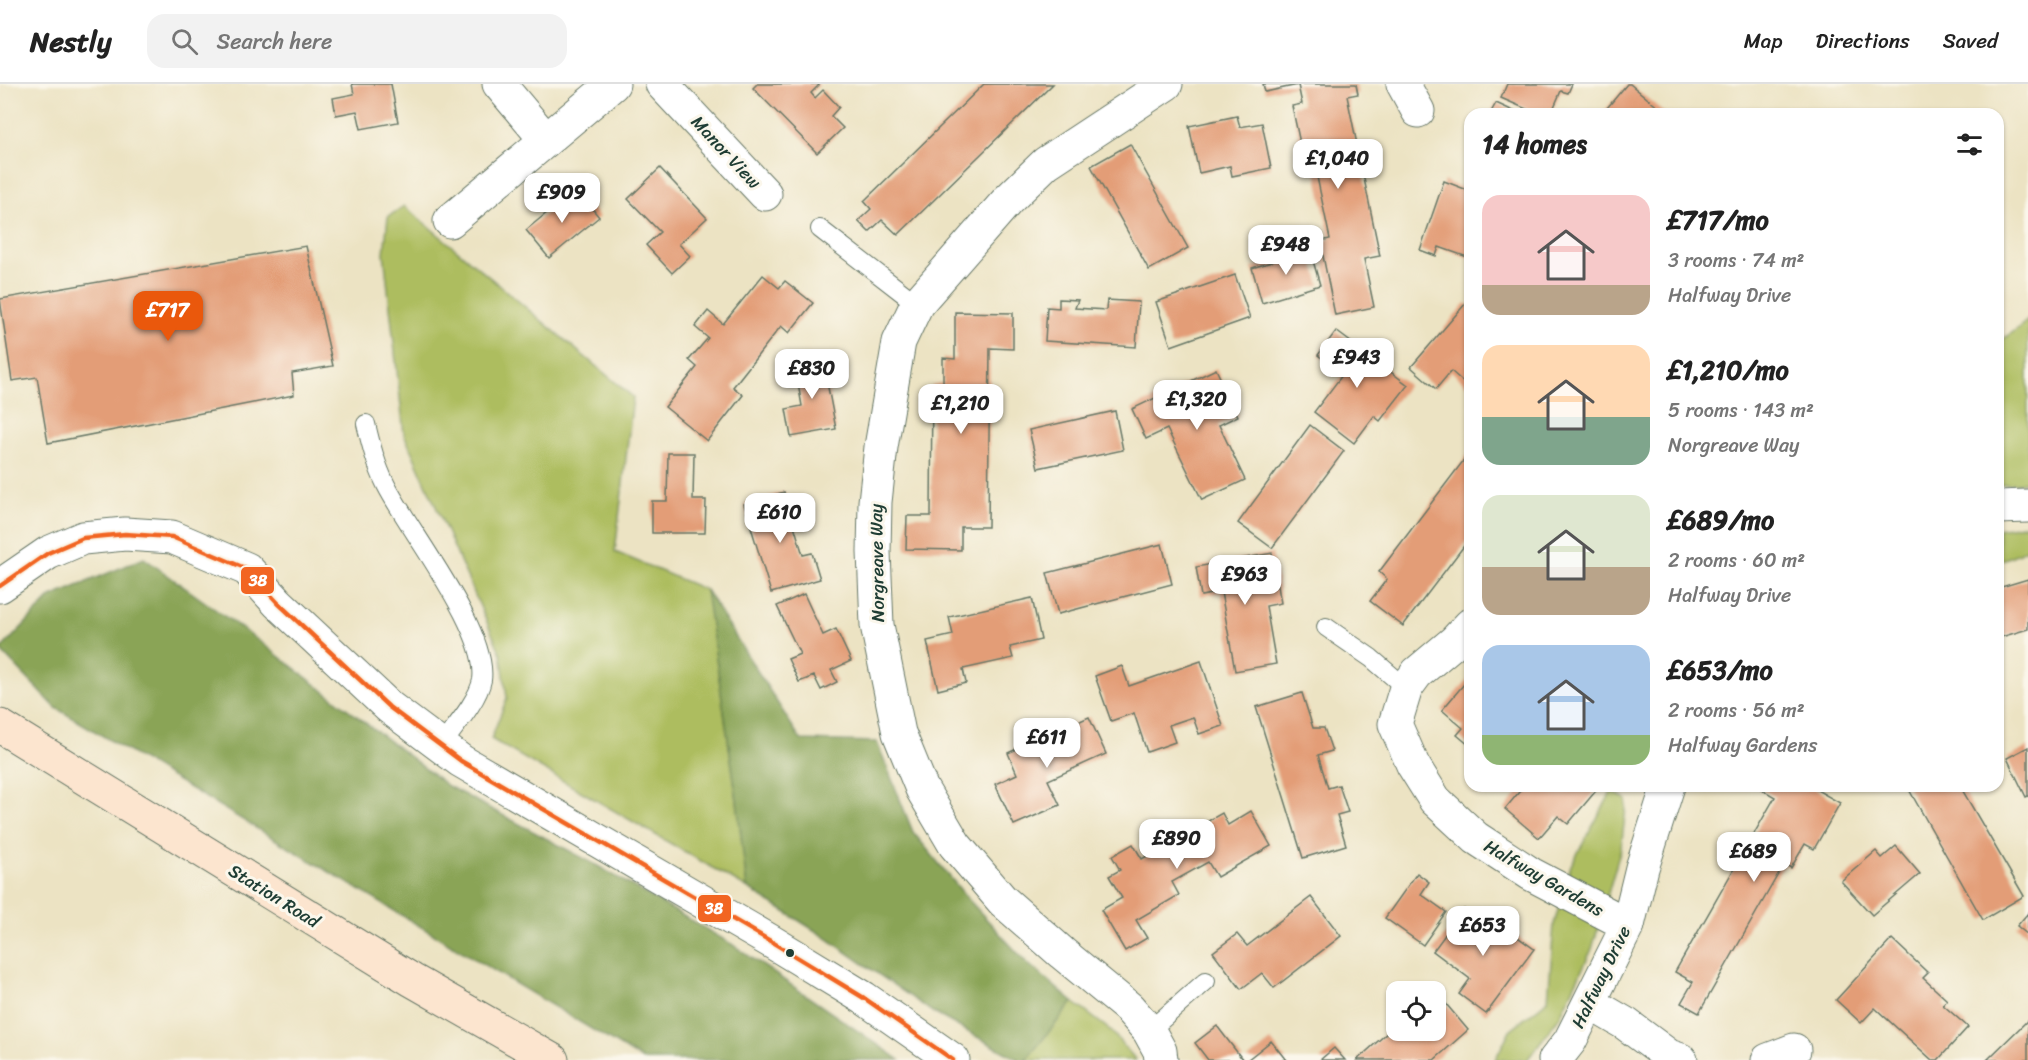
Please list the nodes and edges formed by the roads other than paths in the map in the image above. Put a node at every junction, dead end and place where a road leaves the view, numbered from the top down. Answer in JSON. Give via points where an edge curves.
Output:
{"nodes":[{"id":1,"x":499,"y":84,"type":"edge"},
{"id":2,"x":613,"y":84,"type":"edge"},
{"id":3,"x":662,"y":84,"type":"edge"},
{"id":4,"x":1166,"y":84,"type":"edge"},
{"id":5,"x":546,"y":140,"type":"junction"},
{"id":6,"x":765,"y":194,"type":"dead end"},
{"id":7,"x":450,"y":221,"type":"dead end"},
{"id":8,"x":820,"y":229,"type":"dead end"},
{"id":9,"x":917,"y":303,"type":"junction"},
{"id":10,"x":366,"y":424,"type":"dead end"},
{"id":11,"x":2028,"y":506,"type":"edge"},
{"id":12,"x":2004,"y":507,"type":"edge"},
{"id":13,"x":0,"y":586,"type":"edge"},
{"id":14,"x":1326,"y":627,"type":"dead end"},
{"id":15,"x":1464,"y":631,"type":"edge"},
{"id":16,"x":1406,"y":688,"type":"junction"},
{"id":17,"x":0,"y":726,"type":"edge"},
{"id":18,"x":441,"y":746,"type":"junction"},
{"id":19,"x":1666,"y":792,"type":"edge"},
{"id":20,"x":1628,"y":925,"type":"junction"},
{"id":21,"x":1206,"y":981,"type":"dead end"},
{"id":22,"x":1590,"y":1004,"type":"junction"},
{"id":23,"x":1149,"y":1030,"type":"junction"},
{"id":24,"x":552,"y":1060,"type":"edge"},
{"id":25,"x":953,"y":1060,"type":"edge"},
{"id":26,"x":1161,"y":1060,"type":"edge"},
{"id":27,"x":1555,"y":1060,"type":"edge"},
{"id":28,"x":1681,"y":1060,"type":"edge"}],
"edges":[{"from":1,"to":5,"type":"street"},
{"from":2,"to":5,"type":"street"},
{"from":3,"to":6,"type":"street","name":"Manor View"},
{"from":4,"to":9,"type":"street","name":"Norgreave Way","via":[[1046,163]]},
{"from":5,"to":7,"type":"street"},
{"from":8,"to":9,"type":"lane"},
{"from":9,"to":23,"type":"street","name":"Norgreave Way","via":[[899,342],[875,502],[877,625],[899,733],[922,789],[955,845],[1003,901],[1129,1008]]},
{"from":10,"to":18,"type":"lane","via":[[372,453],[386,485],[444,579],[473,633],[481,658],[482,681],[476,695]]},
{"from":11,"to":12,"type":"street"},
{"from":13,"to":18,"type":"street","via":[[48,554],[83,538],[124,534],[172,537],[247,569],[389,707]]},
{"from":14,"to":16,"type":"lane"},
{"from":15,"to":16,"type":"street","name":"Halfway Gardens","via":[[1417,673]]},
{"from":16,"to":20,"type":"street","name":"Halfway Gardens","via":[[1395,724],[1413,765],[1435,800],[1476,838],[1531,874]]},
{"from":17,"to":24,"type":"main road","name":"Station Road","via":[[412,980]]},
{"from":18,"to":25,"type":"street","via":[[864,998]]},
{"from":19,"to":20,"type":"street","name":"Halfway Drive"},
{"from":20,"to":22,"type":"street","name":"Halfway Drive"},
{"from":21,"to":23,"type":"lane"},
{"from":22,"to":27,"type":"street","name":"Halfway Drive"},
{"from":22,"to":28,"type":"street"},
{"from":23,"to":26,"type":"street","name":"Norgreave Way"}]}
